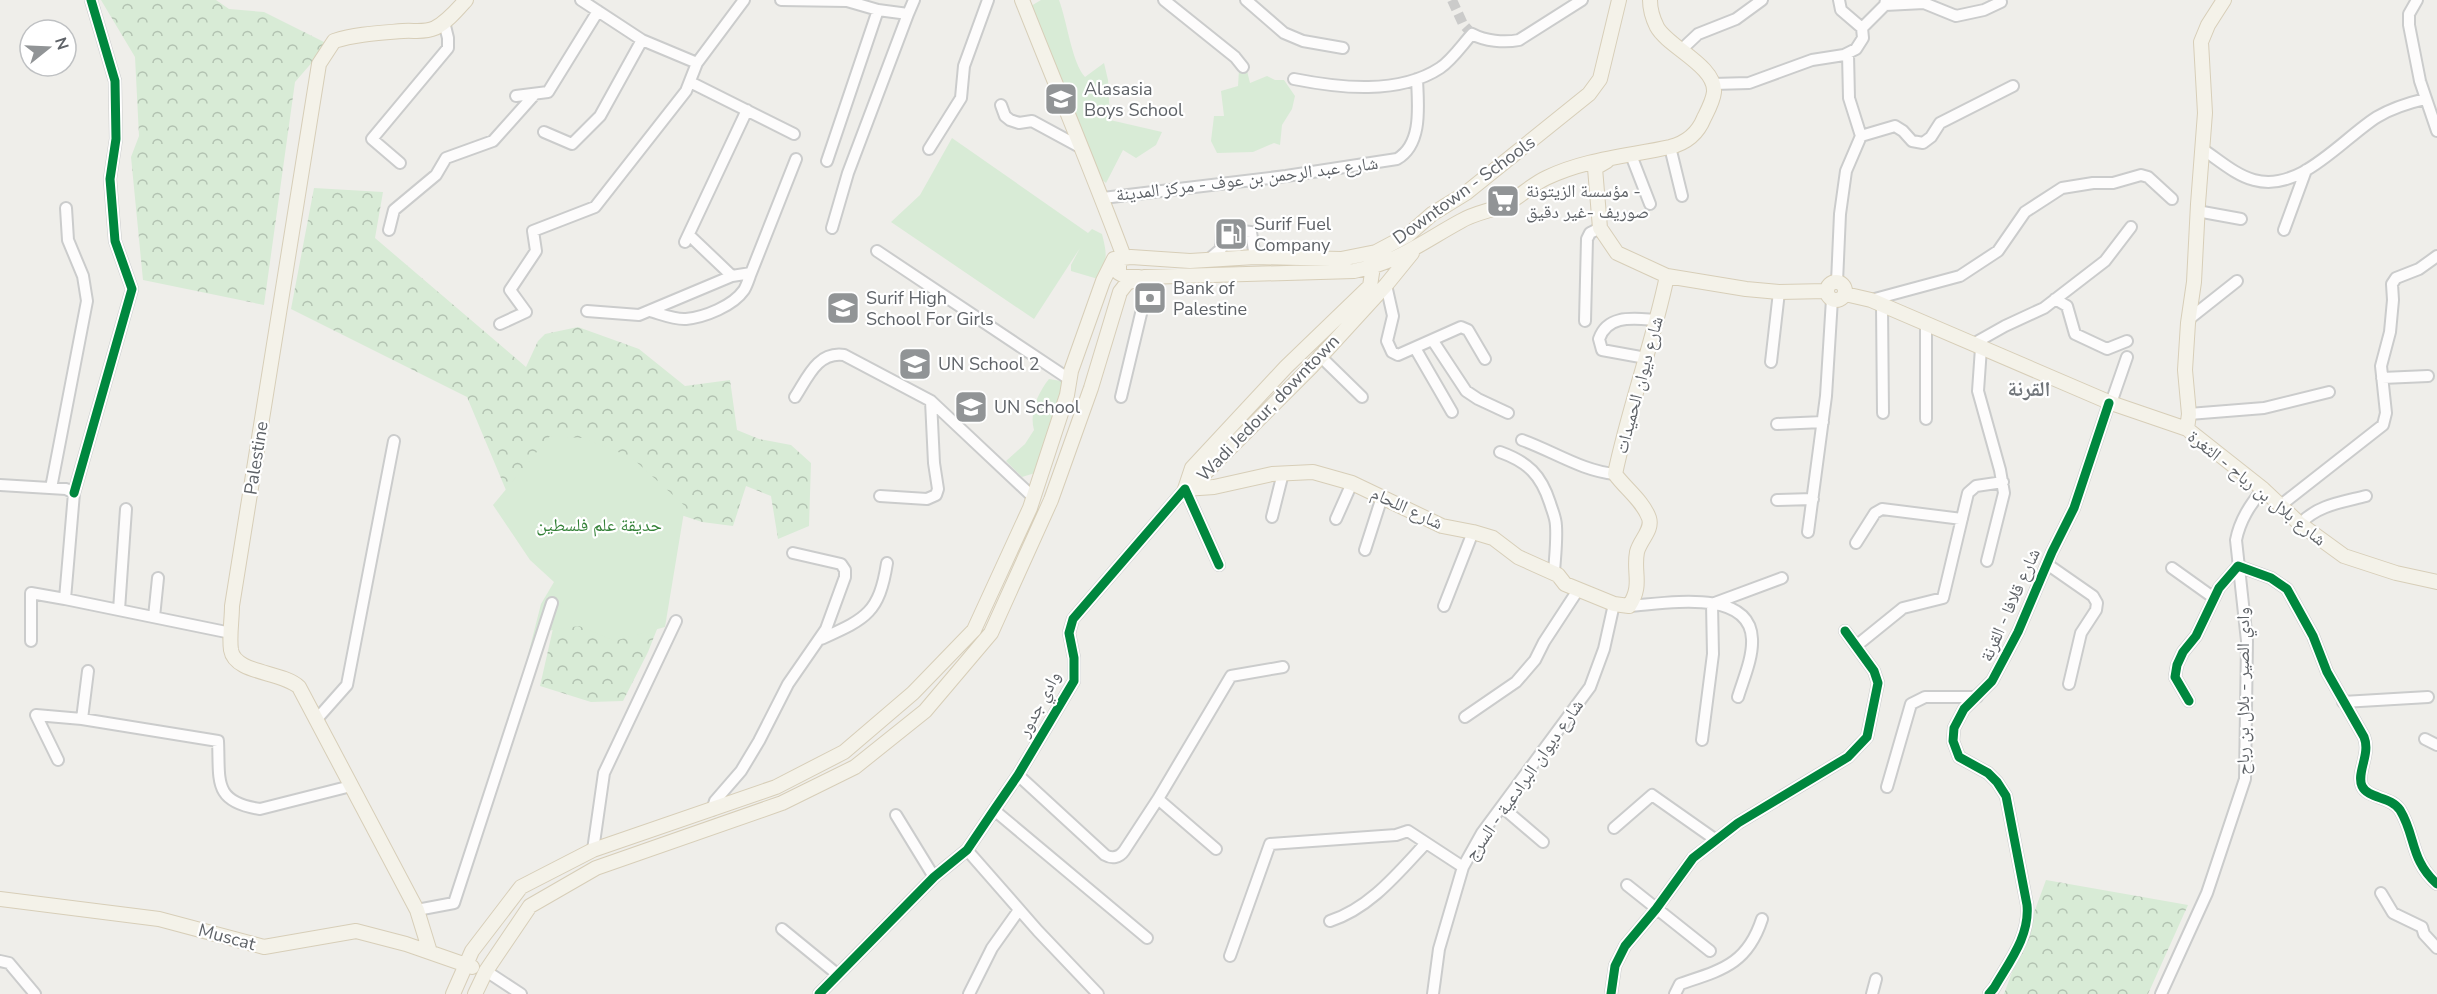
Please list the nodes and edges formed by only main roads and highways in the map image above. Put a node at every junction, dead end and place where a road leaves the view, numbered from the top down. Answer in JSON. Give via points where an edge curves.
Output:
{"nodes":[{"id":1,"x":466,"y":0,"type":"edge"},
{"id":2,"x":1022,"y":0,"type":"edge"},
{"id":3,"x":1619,"y":0,"type":"edge"},
{"id":4,"x":1650,"y":0,"type":"edge"},
{"id":5,"x":2224,"y":0,"type":"edge"},
{"id":6,"x":1611,"y":158,"type":"junction"},
{"id":7,"x":1575,"y":167,"type":"junction"},
{"id":8,"x":1595,"y":180,"type":"junction"},
{"id":9,"x":1418,"y":226,"type":"junction"},
{"id":10,"x":1421,"y":246,"type":"junction"},
{"id":11,"x":1124,"y":257,"type":"junction"},
{"id":12,"x":1255,"y":257,"type":"junction"},
{"id":13,"x":1378,"y":259,"type":"junction"},
{"id":14,"x":1243,"y":275,"type":"junction"},
{"id":15,"x":1147,"y":276,"type":"junction"},
{"id":16,"x":1667,"y":276,"type":"junction"},
{"id":17,"x":1369,"y":292,"type":"junction"},
{"id":18,"x":2187,"y":429,"type":"junction"},
{"id":19,"x":1185,"y":489,"type":"junction"},
{"id":20,"x":2437,"y":582,"type":"edge"},
{"id":21,"x":1614,"y":604,"type":"joint"},
{"id":22,"x":0,"y":899,"type":"edge"},
{"id":23,"x":430,"y":952,"type":"junction"},
{"id":24,"x":465,"y":965,"type":"junction"},
{"id":25,"x":486,"y":971,"type":"junction"},
{"id":26,"x":453,"y":994,"type":"edge"},
{"id":27,"x":475,"y":994,"type":"edge"}],
"edges":[{"from":1,"to":23,"type":"main road","name":"Palestine","via":[[432,29],[334,42],[319,64],[232,606],[231,652],[240,665],[291,680],[299,687],[417,910]]},
{"from":2,"to":11,"type":"main road"},
{"from":3,"to":9,"type":"main road","name":"Downtown - Schools","via":[[1603,68],[1589,94],[1466,193]]},
{"from":4,"to":6,"type":"main road","name":"Downtown - Schools","via":[[1657,28],[1700,66],[1714,92],[1701,125],[1684,143]]},
{"from":5,"to":18,"type":"main road","via":[[2201,42],[2205,113],[2185,370]]},
{"from":6,"to":7,"type":"main road","name":"Downtown - Schools"},
{"from":6,"to":8,"type":"main road","via":[[1595,168]]},
{"from":7,"to":8,"type":"main road"},
{"from":7,"to":10,"type":"main road","name":"Downtown - Schools","via":[[1545,178],[1504,204],[1463,219]]},
{"from":8,"to":16,"type":"main road","name":"شارع بلال بن رباح - الثغرة","via":[[1600,228],[1617,253]]},
{"from":9,"to":10,"type":"main road","via":[[1415,240]]},
{"from":9,"to":13,"type":"main road","name":"Downtown - Schools"},
{"from":10,"to":13,"type":"main road"},
{"from":10,"to":17,"type":"main road","name":"Wadi Jedour, downtown","via":[[1386,285]]},
{"from":11,"to":12,"type":"main road","name":"Downtown - Schools","via":[[1205,261]]},
{"from":11,"to":15,"type":"main road","via":[[1118,266],[1122,276]]},
{"from":11,"to":24,"type":"main road","via":[[1114,259],[1107,270],[1033,497],[974,630],[913,693],[844,752],[776,787],[593,850],[520,887]]},
{"from":12,"to":13,"type":"main road","name":"Downtown - Schools"},
{"from":12,"to":14,"type":"main road","via":[[1254,267]]},
{"from":13,"to":14,"type":"main road","via":[[1354,271]]},
{"from":13,"to":17,"type":"main road"},
{"from":13,"to":17,"type":"main road","via":[[1389,273]]},
{"from":14,"to":15,"type":"main road"},
{"from":15,"to":25,"type":"main road","via":[[1121,288],[1051,500],[991,633],[925,711],[855,767],[782,803],[596,868],[530,906]]},
{"from":16,"to":18,"type":"main road","name":"شارع بلال بن رباح - الثغرة","via":[[1779,292],[1835,291],[1877,303],[2110,403]]},
{"from":16,"to":21,"type":"main road","name":"شارع ديوان الحميدات","via":[[1615,474],[1650,522],[1637,551],[1637,586],[1629,606]]},
{"from":17,"to":19,"type":"main road","name":"Wadi Jedour, downtown","via":[[1320,356]]},
{"from":17,"to":19,"type":"main road","name":"Wadi Jedour, downtown","via":[[1286,367],[1192,468]]},
{"from":18,"to":20,"type":"main road","name":"شارع بلال بن رباح - الثغرة","via":[[2344,556]]},
{"from":19,"to":21,"type":"main road","name":"شارع اللحام","via":[[1313,472],[1352,483],[1442,526],[1493,538],[1518,556],[1554,572],[1565,584]]},
{"from":22,"to":23,"type":"main road","name":"Muscat","via":[[159,919],[264,947],[356,931]]},
{"from":23,"to":24,"type":"main road","name":"Muscat"},
{"from":24,"to":25,"type":"main road","name":"Muscat"},
{"from":24,"to":26,"type":"main road"},
{"from":25,"to":27,"type":"main road"}]}
